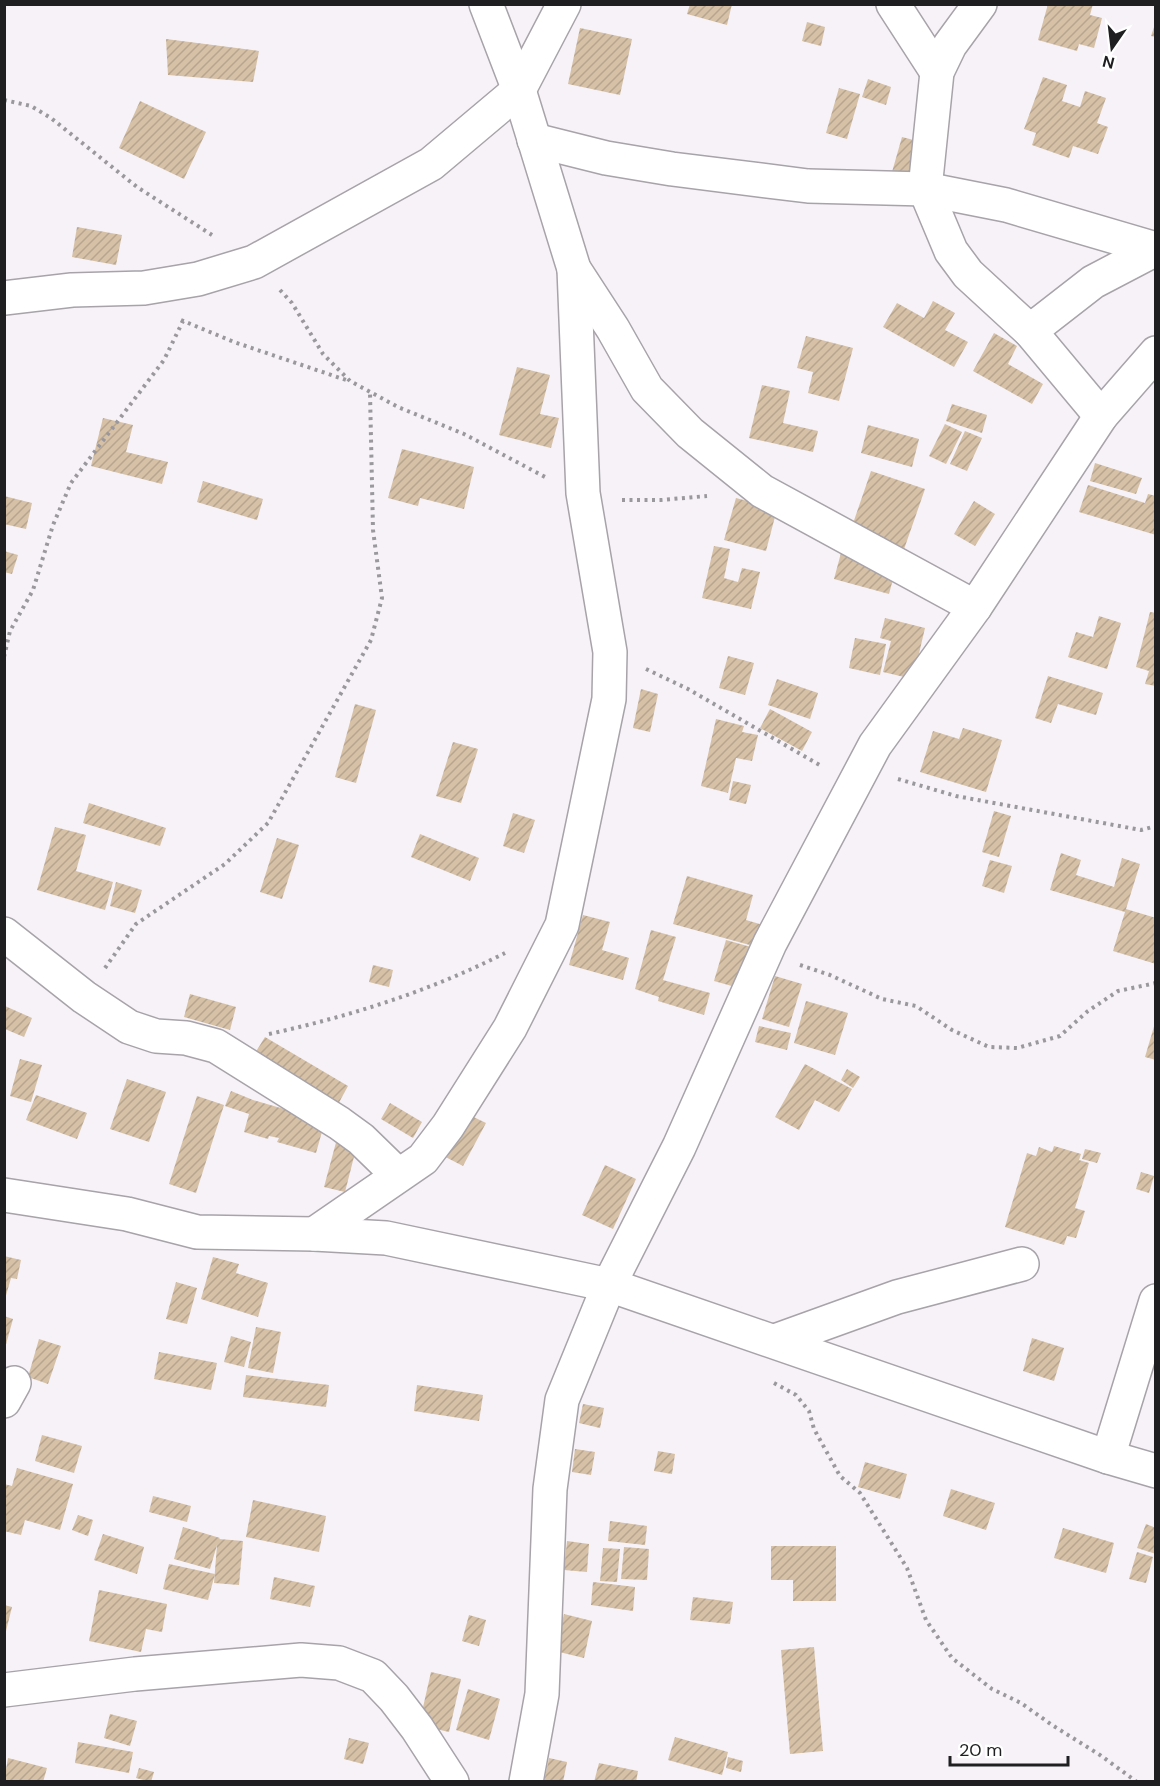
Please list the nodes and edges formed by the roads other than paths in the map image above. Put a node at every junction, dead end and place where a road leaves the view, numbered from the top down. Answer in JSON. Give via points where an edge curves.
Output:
{"nodes":[{"id":1,"x":486,"y":4,"type":"edge"},
{"id":2,"x":564,"y":4,"type":"edge"},
{"id":3,"x":893,"y":4,"type":"edge"},
{"id":4,"x":981,"y":4,"type":"edge"},
{"id":5,"x":937,"y":72,"type":"junction"},
{"id":6,"x":519,"y":90,"type":"junction"},
{"id":7,"x":534,"y":140,"type":"junction"},
{"id":8,"x":925,"y":189,"type":"junction"},
{"id":9,"x":574,"y":269,"type":"junction"},
{"id":10,"x":4,"y":298,"type":"edge"},
{"id":11,"x":1030,"y":331,"type":"junction"},
{"id":12,"x":1155,"y":353,"type":"edge"},
{"id":13,"x":1101,"y":416,"type":"junction"},
{"id":14,"x":975,"y":607,"type":"junction"},
{"id":15,"x":4,"y":934,"type":"edge"},
{"id":16,"x":398,"y":1175,"type":"junction"},
{"id":17,"x":4,"y":1195,"type":"edge"},
{"id":18,"x":314,"y":1234,"type":"junction"},
{"id":19,"x":1022,"y":1264,"type":"dead end"},
{"id":20,"x":609,"y":1285,"type":"junction"},
{"id":21,"x":1155,"y":1301,"type":"edge"},
{"id":22,"x":775,"y":1341,"type":"junction"},
{"id":23,"x":1108,"y":1458,"type":"junction"},
{"id":24,"x":1155,"y":1471,"type":"edge"},
{"id":25,"x":4,"y":1690,"type":"edge"},
{"id":26,"x":452,"y":1782,"type":"edge"},
{"id":27,"x":526,"y":1782,"type":"edge"}],
"edges":[{"from":1,"to":6,"type":"street"},
{"from":2,"to":6,"type":"street"},
{"from":3,"to":5,"type":"street"},
{"from":4,"to":5,"type":"street","via":[[950,45]]},
{"from":5,"to":8,"type":"street"},
{"from":6,"to":7,"type":"street"},
{"from":6,"to":10,"type":"street","via":[[431,164],[254,262],[198,279],[144,288],[72,290]]},
{"from":7,"to":8,"type":"street","via":[[672,169],[808,186]]},
{"from":7,"to":9,"type":"street"},
{"from":8,"to":11,"type":"street","via":[[951,252],[968,274]]},
{"from":8,"to":11,"type":"street","via":[[1006,205],[1155,249],[1094,282]]},
{"from":9,"to":14,"type":"street","via":[[647,389],[690,433],[762,490]]},
{"from":9,"to":16,"type":"street","via":[[583,493],[610,652],[609,699],[562,925],[510,1028],[448,1126],[423,1159]]},
{"from":11,"to":13,"type":"street"},
{"from":12,"to":13,"type":"street"},
{"from":13,"to":14,"type":"street"},
{"from":14,"to":20,"type":"street","via":[[875,745],[770,943],[680,1147]]},
{"from":15,"to":16,"type":"street","via":[[129,1027],[156,1036],[216,1046],[361,1139]]},
{"from":16,"to":18,"type":"street"},
{"from":17,"to":18,"type":"street","via":[[127,1214],[197,1232]]},
{"from":18,"to":20,"type":"street","via":[[386,1239]]},
{"from":19,"to":22,"type":"street","via":[[897,1297]]},
{"from":20,"to":22,"type":"street"},
{"from":20,"to":27,"type":"street","via":[[562,1400],[550,1489],[542,1694]]},
{"from":21,"to":23,"type":"street"},
{"from":22,"to":23,"type":"street"},
{"from":23,"to":24,"type":"street"},
{"from":25,"to":26,"type":"street","via":[[301,1660],[339,1663],[373,1676],[394,1698]]}]}
